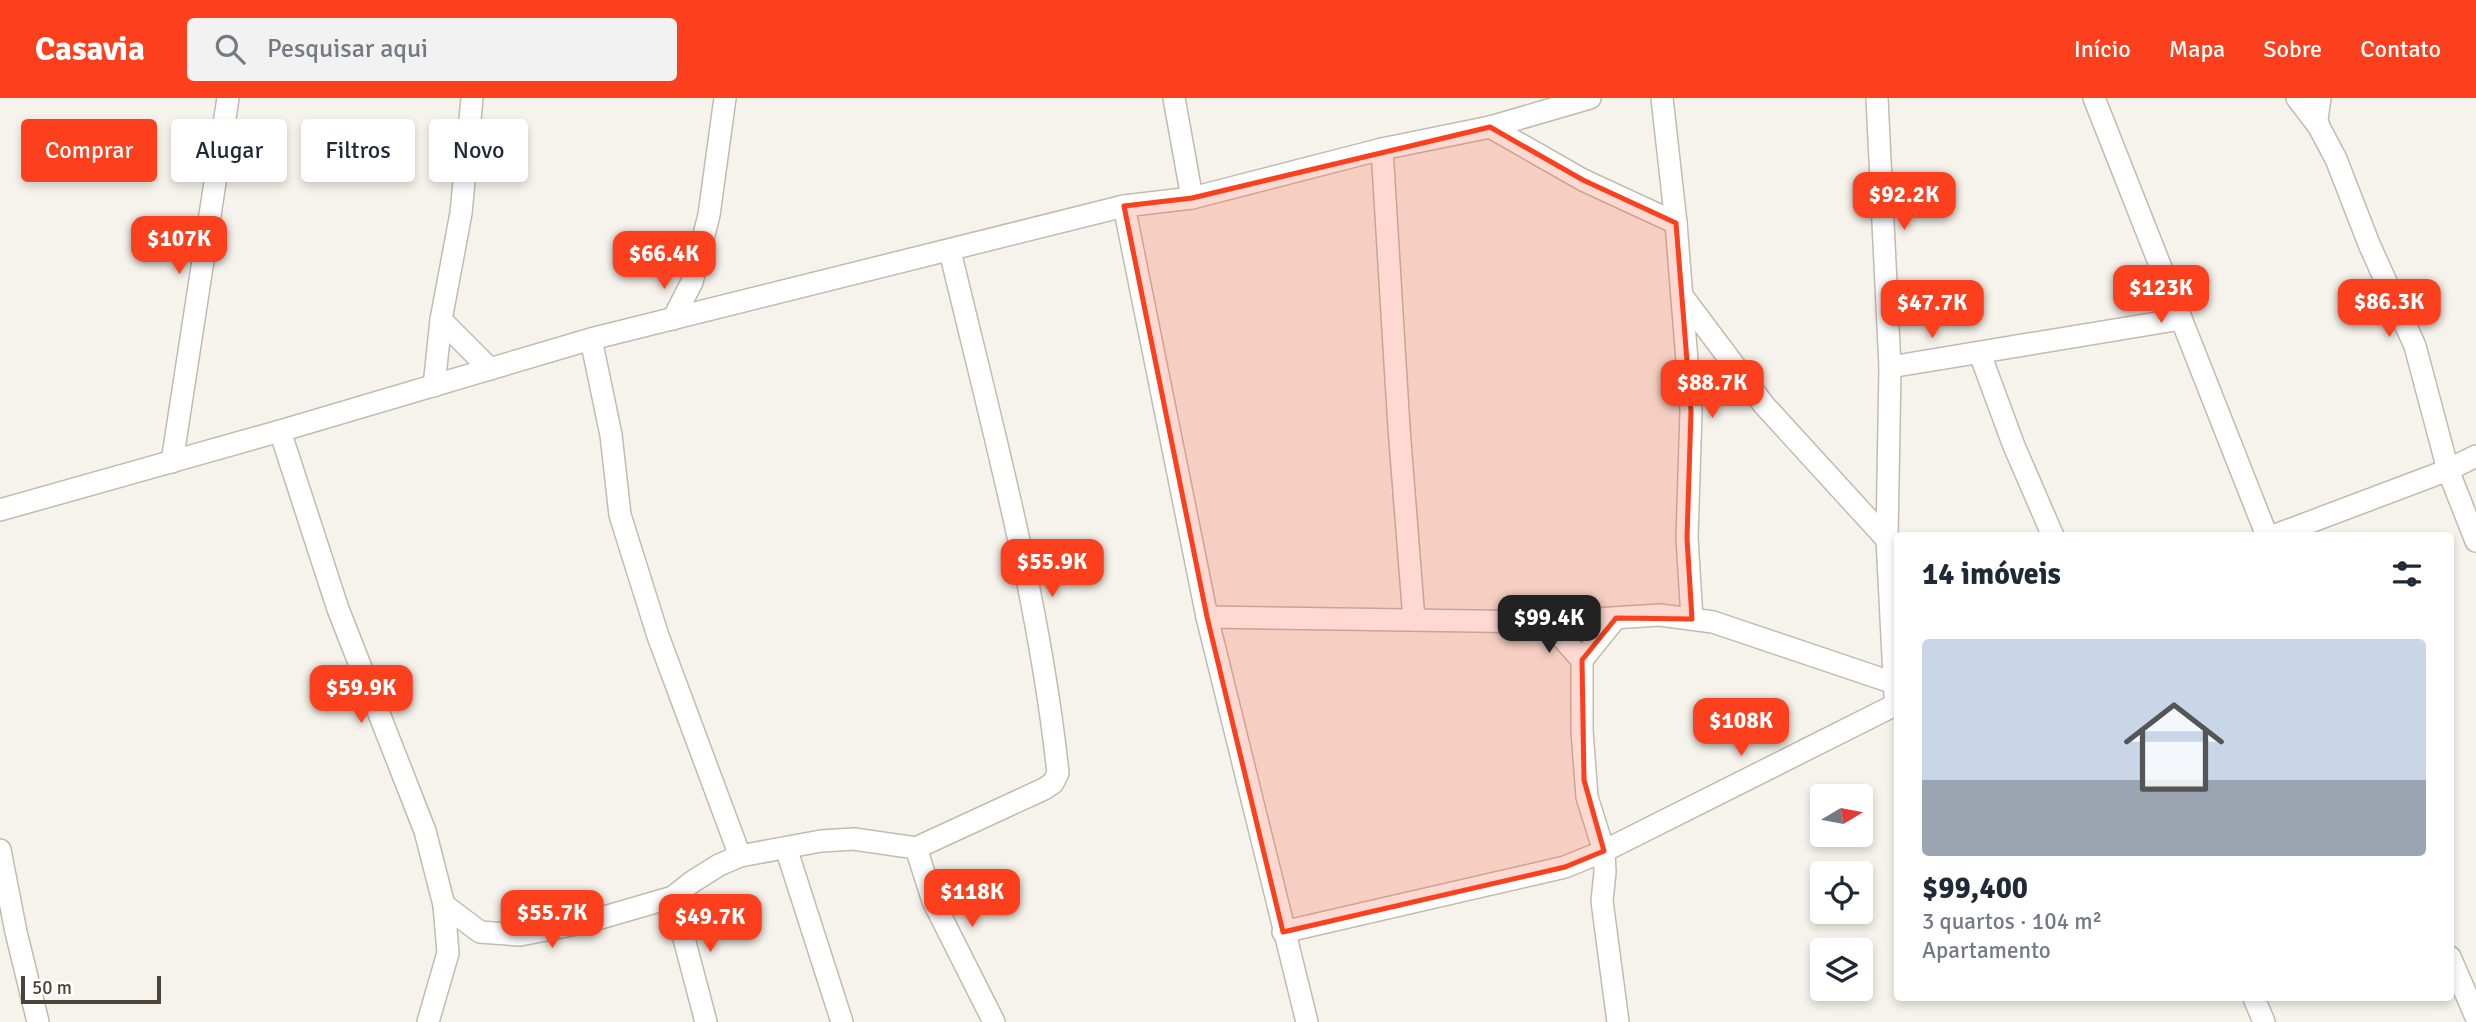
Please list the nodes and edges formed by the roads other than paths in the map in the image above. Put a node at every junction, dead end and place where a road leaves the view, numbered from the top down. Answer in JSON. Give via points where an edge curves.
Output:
{"nodes":[{"id":1,"x":228,"y":98,"type":"edge"},
{"id":2,"x":472,"y":98,"type":"edge"},
{"id":3,"x":725,"y":98,"type":"edge"},
{"id":4,"x":1174,"y":98,"type":"edge"},
{"id":5,"x":1590,"y":98,"type":"edge"},
{"id":6,"x":1662,"y":98,"type":"edge"},
{"id":7,"x":1878,"y":98,"type":"edge"},
{"id":8,"x":2094,"y":98,"type":"edge"},
{"id":9,"x":2297,"y":98,"type":"edge"},
{"id":10,"x":2320,"y":98,"type":"edge"},
{"id":11,"x":1542,"y":105,"type":"edge"},
{"id":12,"x":1490,"y":127,"type":"junction"},
{"id":13,"x":2319,"y":127,"type":"junction"},
{"id":14,"x":1382,"y":149,"type":"junction"},
{"id":15,"x":1192,"y":198,"type":"junction"},
{"id":16,"x":1124,"y":206,"type":"junction"},
{"id":17,"x":1676,"y":223,"type":"junction"},
{"id":18,"x":950,"y":251,"type":"junction"},
{"id":19,"x":692,"y":282,"type":"junction"},
{"id":20,"x":1683,"y":297,"type":"junction"},
{"id":21,"x":716,"y":308,"type":"junction"},
{"id":22,"x":673,"y":318,"type":"junction"},
{"id":23,"x":2181,"y":319,"type":"junction"},
{"id":24,"x":441,"y":320,"type":"junction"},
{"id":25,"x":591,"y":339,"type":"junction"},
{"id":26,"x":1980,"y":354,"type":"junction"},
{"id":27,"x":1890,"y":367,"type":"junction"},
{"id":28,"x":490,"y":369,"type":"junction"},
{"id":29,"x":434,"y":386,"type":"junction"},
{"id":30,"x":280,"y":431,"type":"junction"},
{"id":31,"x":2476,"y":456,"type":"edge"},
{"id":32,"x":172,"y":462,"type":"junction"},
{"id":33,"x":2448,"y":470,"type":"junction"},
{"id":34,"x":0,"y":510,"type":"edge"},
{"id":35,"x":2051,"y":532,"type":"edge"},
{"id":36,"x":2265,"y":532,"type":"edge"},
{"id":37,"x":2284,"y":532,"type":"edge"},
{"id":38,"x":2476,"y":541,"type":"edge"},
{"id":39,"x":1892,"y":545,"type":"edge"},
{"id":40,"x":1207,"y":617,"type":"junction"},
{"id":41,"x":1616,"y":618,"type":"junction"},
{"id":42,"x":1692,"y":619,"type":"junction"},
{"id":43,"x":1414,"y":620,"type":"junction"},
{"id":44,"x":1548,"y":622,"type":"junction"},
{"id":45,"x":1582,"y":660,"type":"junction"},
{"id":46,"x":1894,"y":683,"type":"joint"},
{"id":47,"x":1894,"y":706,"type":"edge"},
{"id":48,"x":786,"y":848,"type":"junction"},
{"id":49,"x":916,"y":848,"type":"junction"},
{"id":50,"x":0,"y":850,"type":"edge"},
{"id":51,"x":1604,"y":851,"type":"junction"},
{"id":52,"x":740,"y":856,"type":"junction"},
{"id":53,"x":673,"y":897,"type":"junction"},
{"id":54,"x":444,"y":905,"type":"junction"},
{"id":55,"x":1283,"y":932,"type":"junction"},
{"id":56,"x":2454,"y":966,"type":"edge"},
{"id":57,"x":2256,"y":1001,"type":"edge"},
{"id":58,"x":2476,"y":1017,"type":"edge"},
{"id":59,"x":38,"y":1022,"type":"edge"},
{"id":60,"x":428,"y":1022,"type":"edge"},
{"id":61,"x":706,"y":1022,"type":"edge"},
{"id":62,"x":842,"y":1022,"type":"edge"},
{"id":63,"x":994,"y":1022,"type":"edge"},
{"id":64,"x":1307,"y":1022,"type":"edge"},
{"id":65,"x":1618,"y":1022,"type":"edge"},
{"id":66,"x":2264,"y":1022,"type":"edge"}],
"edges":[{"from":1,"to":32,"type":"street"},
{"from":2,"to":24,"type":"street","via":[[461,213]]},
{"from":3,"to":19,"type":"street","via":[[709,215]]},
{"from":4,"to":15,"type":"street"},
{"from":5,"to":11,"type":"street"},
{"from":6,"to":17,"type":"street"},
{"from":7,"to":27,"type":"street"},
{"from":8,"to":23,"type":"street"},
{"from":9,"to":13,"type":"street"},
{"from":10,"to":13,"type":"street"},
{"from":11,"to":12,"type":"street"},
{"from":12,"to":14,"type":"street"},
{"from":12,"to":17,"type":"street","via":[[1583,180]]},
{"from":13,"to":33,"type":"street","via":[[2415,346]]},
{"from":14,"to":15,"type":"street"},
{"from":14,"to":43,"type":"street"},
{"from":15,"to":16,"type":"street"},
{"from":16,"to":18,"type":"street"},
{"from":16,"to":40,"type":"street"},
{"from":17,"to":20,"type":"street"},
{"from":18,"to":21,"type":"street"},
{"from":18,"to":49,"type":"street","via":[[1024,566],[1058,773],[1044,789]]},
{"from":19,"to":21,"type":"street"},
{"from":19,"to":22,"type":"street"},
{"from":20,"to":39,"type":"street","via":[[1764,405]]},
{"from":20,"to":42,"type":"street","via":[[1691,411],[1687,538]]},
{"from":21,"to":22,"type":"street"},
{"from":22,"to":25,"type":"street"},
{"from":23,"to":26,"type":"street"},
{"from":23,"to":36,"type":"street"},
{"from":24,"to":28,"type":"street"},
{"from":24,"to":29,"type":"street"},
{"from":25,"to":28,"type":"street"},
{"from":25,"to":52,"type":"street","via":[[611,435],[620,515],[658,636]]},
{"from":26,"to":27,"type":"street"},
{"from":26,"to":35,"type":"street"},
{"from":27,"to":39,"type":"street"},
{"from":28,"to":29,"type":"street"},
{"from":29,"to":30,"type":"street"},
{"from":30,"to":32,"type":"street"},
{"from":30,"to":54,"type":"street","via":[[338,609],[425,831]]},
{"from":31,"to":33,"type":"street"},
{"from":32,"to":34,"type":"street"},
{"from":33,"to":37,"type":"street"},
{"from":33,"to":38,"type":"street"},
{"from":39,"to":46,"type":"street"},
{"from":40,"to":43,"type":"street"},
{"from":40,"to":55,"type":"street"},
{"from":41,"to":42,"type":"street","via":[[1660,615]]},
{"from":41,"to":44,"type":"street"},
{"from":41,"to":45,"type":"street"},
{"from":42,"to":46,"type":"street","via":[[1752,634]]},
{"from":43,"to":44,"type":"street"},
{"from":44,"to":45,"type":"street"},
{"from":45,"to":51,"type":"street","via":[[1584,780]]},
{"from":47,"to":51,"type":"street"},
{"from":48,"to":49,"type":"street","via":[[854,839]]},
{"from":48,"to":52,"type":"street"},
{"from":48,"to":62,"type":"street"},
{"from":49,"to":63,"type":"street","via":[[933,901]]},
{"from":50,"to":59,"type":"street"},
{"from":51,"to":55,"type":"street","via":[[1565,867]]},
{"from":51,"to":65,"type":"street","via":[[1602,901]]},
{"from":52,"to":53,"type":"street"},
{"from":53,"to":54,"type":"street","via":[[587,922],[520,935],[480,932]]},
{"from":53,"to":61,"type":"street"},
{"from":54,"to":60,"type":"street","via":[[449,953]]},
{"from":55,"to":64,"type":"street"},
{"from":56,"to":58,"type":"street"},
{"from":57,"to":66,"type":"street"}]}
